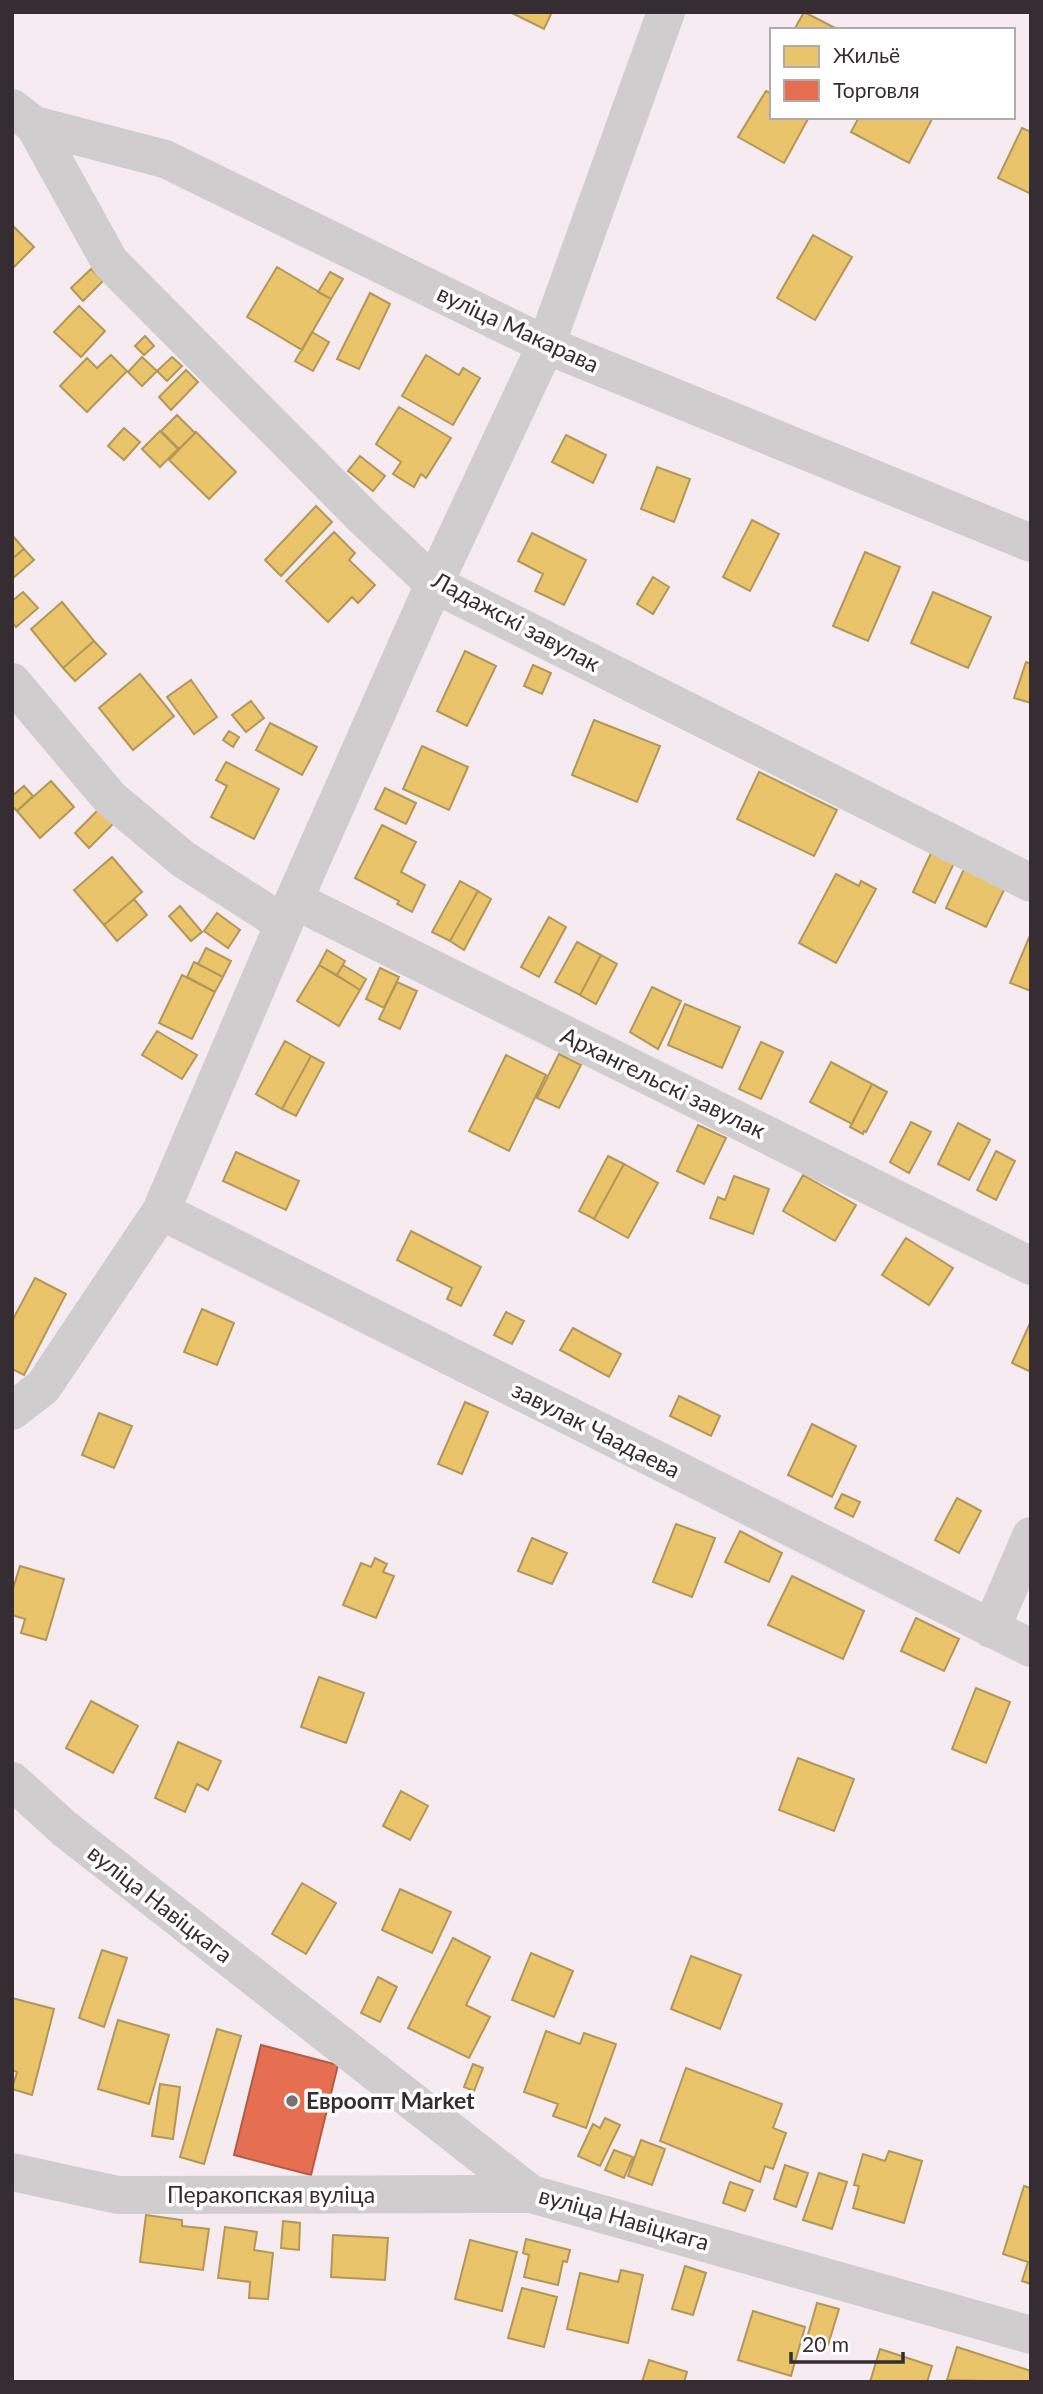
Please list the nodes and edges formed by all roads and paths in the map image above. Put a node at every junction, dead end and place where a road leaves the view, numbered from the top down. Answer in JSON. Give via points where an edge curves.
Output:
{"nodes":[{"id":1,"x":666,"y":12,"type":"edge"},
{"id":2,"x":23,"y":116,"type":"edge"},
{"id":3,"x":546,"y":345,"type":"junction"},
{"id":4,"x":1031,"y":543,"type":"edge"},
{"id":5,"x":434,"y":584,"type":"junction"},
{"id":6,"x":12,"y":681,"type":"edge"},
{"id":7,"x":1031,"y":883,"type":"edge"},
{"id":8,"x":289,"y":912,"type":"junction"},
{"id":9,"x":161,"y":1211,"type":"junction"},
{"id":10,"x":1031,"y":1266,"type":"edge"},
{"id":11,"x":12,"y":1411,"type":"edge"},
{"id":12,"x":1031,"y":1536,"type":"edge"},
{"id":13,"x":991,"y":1629,"type":"junction"},
{"id":14,"x":1031,"y":1648,"type":"edge"},
{"id":15,"x":12,"y":1781,"type":"edge"},
{"id":16,"x":12,"y":2172,"type":"edge"},
{"id":17,"x":531,"y":2194,"type":"junction"},
{"id":18,"x":1031,"y":2335,"type":"edge"}],
"edges":[{"from":1,"to":3,"type":"street"},
{"from":2,"to":3,"type":"street","name":"вуліца Макарава","via":[[164,159]]},
{"from":2,"to":5,"type":"street","name":"Ладажскі завулак","via":[[110,262]]},
{"from":3,"to":4,"type":"street","name":"вуліца Макарава"},
{"from":3,"to":5,"type":"street"},
{"from":5,"to":7,"type":"street","name":"Ладажскі завулак"},
{"from":5,"to":8,"type":"street"},
{"from":6,"to":8,"type":"street","name":"Архангельскі завулак","via":[[110,798],[183,859]]},
{"from":8,"to":9,"type":"street"},
{"from":8,"to":10,"type":"street","name":"Архангельскі завулак"},
{"from":9,"to":11,"type":"street","via":[[43,1387]]},
{"from":9,"to":13,"type":"street","name":"завулак Чаадаева"},
{"from":12,"to":13,"type":"street"},
{"from":13,"to":14,"type":"street","name":"завулак Чаадаева"},
{"from":15,"to":17,"type":"street","name":"вуліца Навіцкага","via":[[65,1829]]},
{"from":16,"to":17,"type":"street","name":"Перакопская вуліца","via":[[118,2195]]},
{"from":17,"to":18,"type":"street","name":"вуліца Навіцкага"}]}
